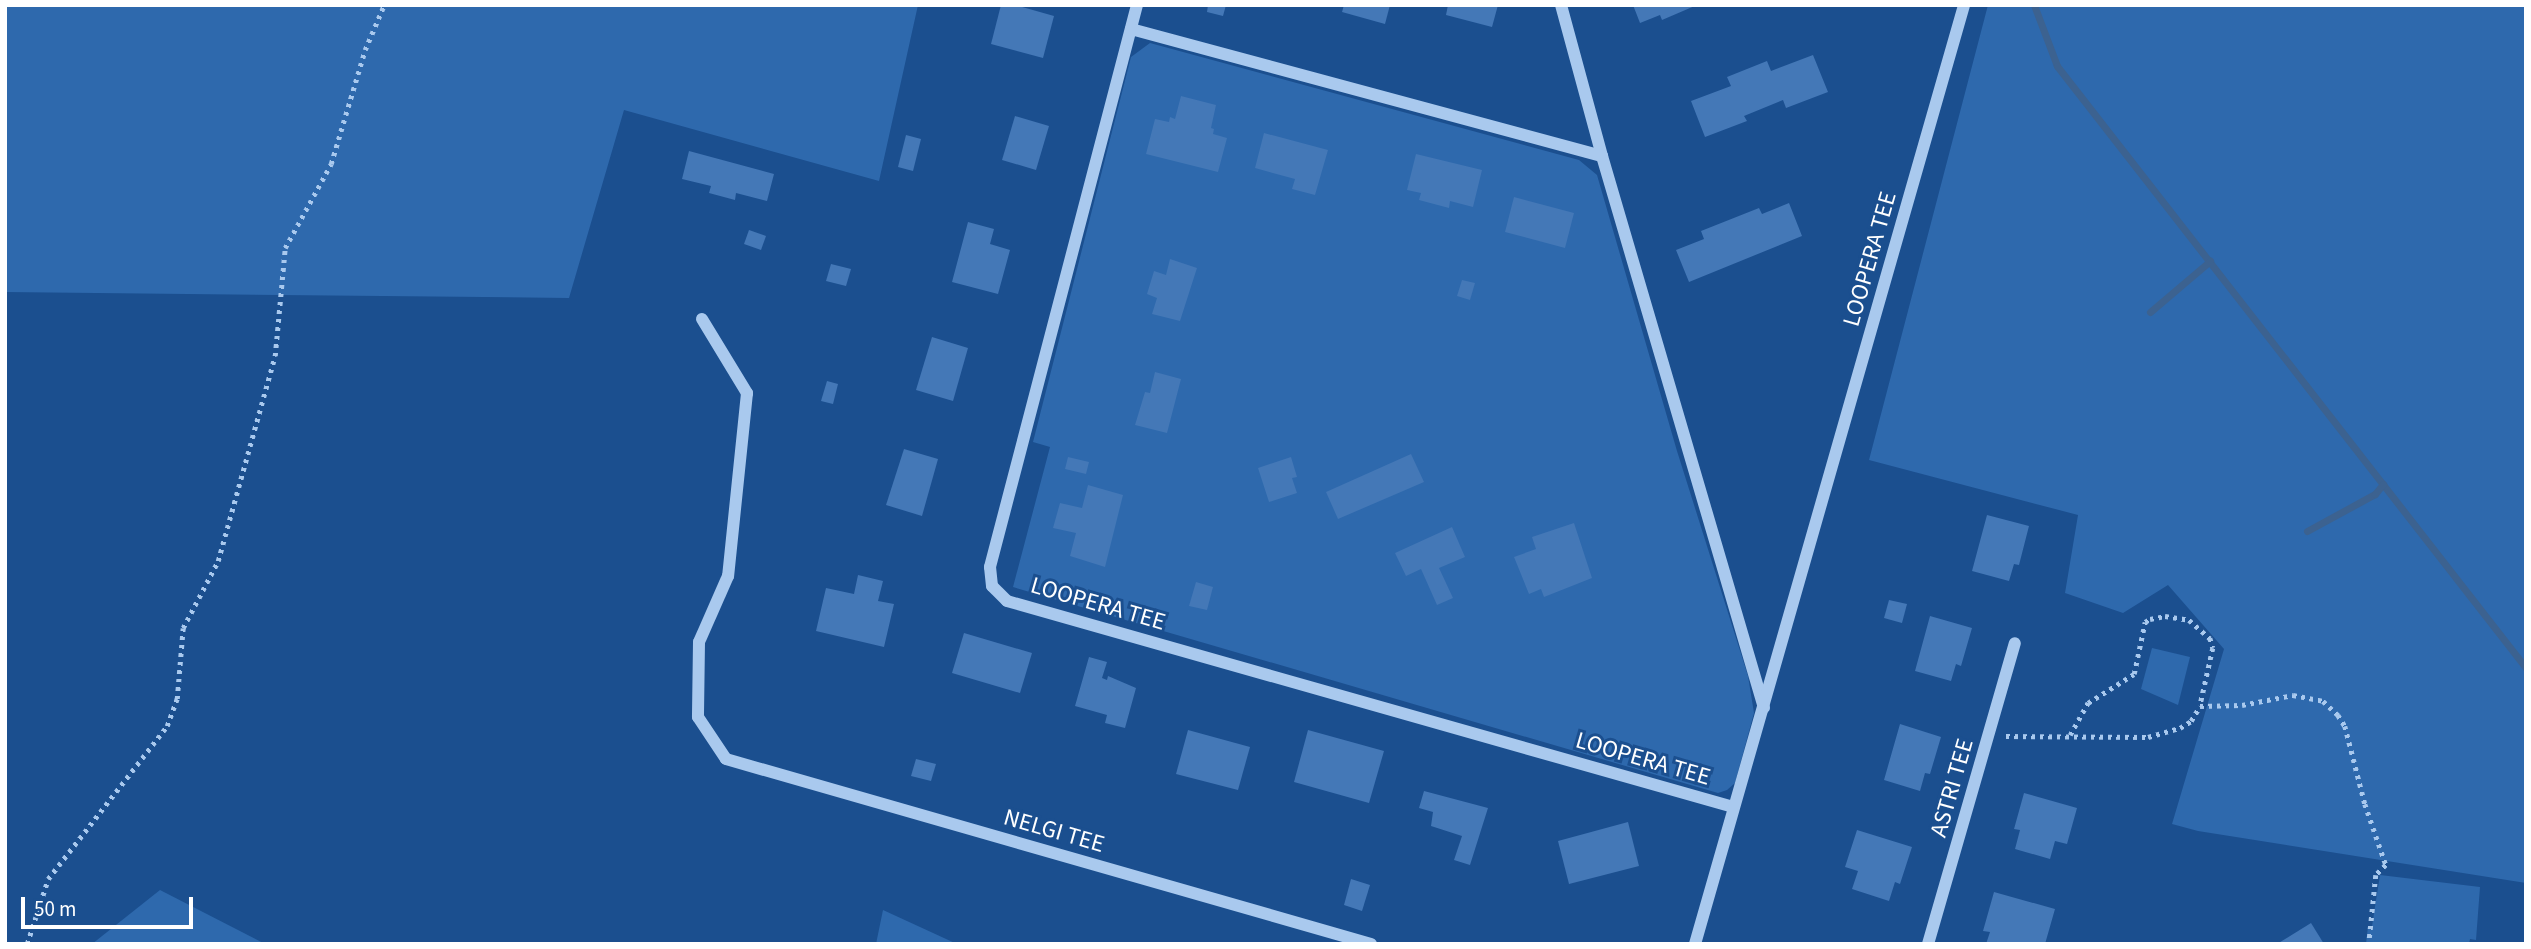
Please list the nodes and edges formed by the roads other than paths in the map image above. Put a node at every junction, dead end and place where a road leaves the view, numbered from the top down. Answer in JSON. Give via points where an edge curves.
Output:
{"nodes":[{"id":1,"x":1137,"y":5,"type":"edge"},
{"id":2,"x":1561,"y":5,"type":"edge"},
{"id":3,"x":1964,"y":5,"type":"edge"},
{"id":4,"x":1131,"y":29,"type":"junction"},
{"id":5,"x":1602,"y":156,"type":"junction"},
{"id":6,"x":702,"y":319,"type":"dead end"},
{"id":7,"x":2015,"y":643,"type":"dead end"},
{"id":8,"x":1765,"y":708,"type":"junction"},
{"id":9,"x":1733,"y":807,"type":"junction"},
{"id":10,"x":1371,"y":944,"type":"edge"},
{"id":11,"x":1695,"y":944,"type":"edge"},
{"id":12,"x":1928,"y":944,"type":"edge"}],
"edges":[{"from":1,"to":4,"type":"street","name":"LOOPERA TEE"},
{"from":2,"to":5,"type":"street"},
{"from":3,"to":8,"type":"street","name":"LOOPERA TEE"},
{"from":4,"to":5,"type":"street"},
{"from":4,"to":9,"type":"street","name":"LOOPERA TEE","via":[[990,567],[992,586],[1007,601]]},
{"from":5,"to":8,"type":"street"},
{"from":6,"to":10,"type":"street","name":"NELGI TEE","via":[[747,393],[728,576],[699,642],[698,717],[726,759]]},
{"from":7,"to":12,"type":"street","name":"ASTRI TEE"},
{"from":8,"to":9,"type":"street","name":"LOOPERA TEE"},
{"from":9,"to":11,"type":"street","name":"LOOPERA TEE"}]}
